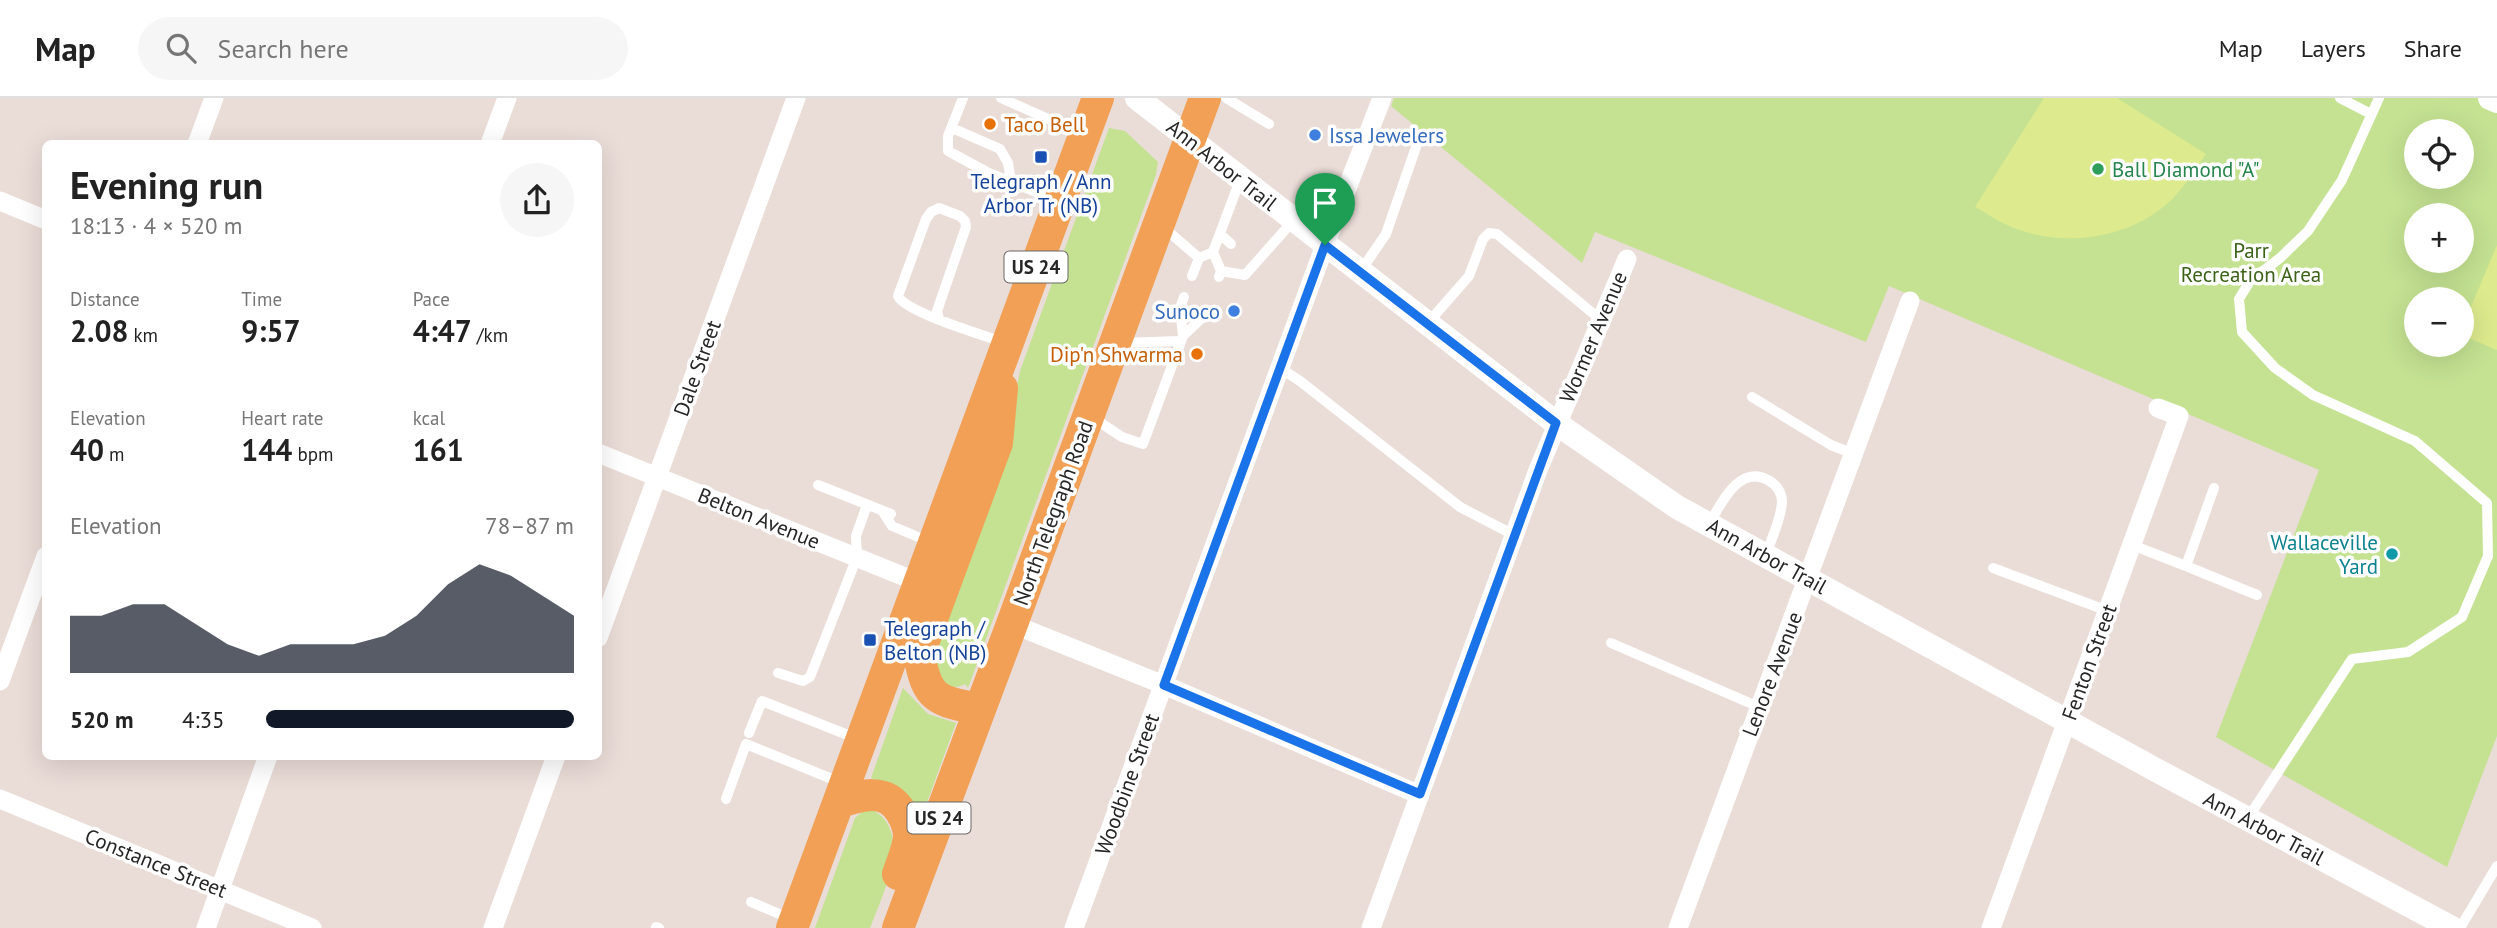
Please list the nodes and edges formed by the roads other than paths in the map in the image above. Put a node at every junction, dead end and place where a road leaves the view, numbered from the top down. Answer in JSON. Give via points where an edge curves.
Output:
{"nodes":[{"id":1,"x":214,"y":98,"type":"edge"},
{"id":2,"x":507,"y":98,"type":"edge"},
{"id":3,"x":796,"y":98,"type":"edge"},
{"id":4,"x":963,"y":98,"type":"edge"},
{"id":5,"x":1002,"y":98,"type":"edge"},
{"id":6,"x":1023,"y":98,"type":"edge"},
{"id":7,"x":1098,"y":98,"type":"edge"},
{"id":8,"x":1137,"y":98,"type":"edge"},
{"id":9,"x":1205,"y":98,"type":"edge"},
{"id":10,"x":1226,"y":98,"type":"edge"},
{"id":11,"x":1382,"y":98,"type":"edge"},
{"id":12,"x":2340,"y":98,"type":"edge"},
{"id":13,"x":2379,"y":98,"type":"edge"},
{"id":14,"x":2490,"y":98,"type":"edge"},
{"id":15,"x":2497,"y":101,"type":"edge"},
{"id":16,"x":1243,"y":102,"type":"edge"},
{"id":17,"x":1039,"y":113,"type":"junction"},
{"id":18,"x":2371,"y":114,"type":"junction"},
{"id":19,"x":1269,"y":124,"type":"dead end"},
{"id":20,"x":952,"y":128,"type":"junction"},
{"id":21,"x":1084,"y":135,"type":"junction"},
{"id":22,"x":198,"y":140,"type":"edge"},
{"id":23,"x":491,"y":140,"type":"edge"},
{"id":24,"x":1189,"y":141,"type":"junction"},
{"id":25,"x":1416,"y":147,"type":"dead end"},
{"id":26,"x":1240,"y":180,"type":"junction"},
{"id":27,"x":1011,"y":181,"type":"junction"},
{"id":28,"x":0,"y":201,"type":"edge"},
{"id":29,"x":1059,"y":202,"type":"junction"},
{"id":30,"x":42,"y":218,"type":"edge"},
{"id":31,"x":1293,"y":221,"type":"junction"},
{"id":32,"x":1159,"y":223,"type":"junction"},
{"id":33,"x":1220,"y":234,"type":"junction"},
{"id":34,"x":1231,"y":244,"type":"dead end"},
{"id":35,"x":1325,"y":245,"type":"junction"},
{"id":36,"x":1213,"y":252,"type":"junction"},
{"id":37,"x":1199,"y":258,"type":"junction"},
{"id":38,"x":1627,"y":259,"type":"dead end"},
{"id":39,"x":1359,"y":272,"type":"junction"},
{"id":40,"x":1192,"y":276,"type":"dead end"},
{"id":41,"x":1184,"y":297,"type":"dead end"},
{"id":42,"x":1910,"y":301,"type":"dead end"},
{"id":43,"x":1204,"y":316,"type":"dead end"},
{"id":44,"x":939,"y":319,"type":"junction"},
{"id":45,"x":1601,"y":320,"type":"junction"},
{"id":46,"x":1427,"y":324,"type":"junction"},
{"id":47,"x":1182,"y":339,"type":"junction"},
{"id":48,"x":1115,"y":343,"type":"junction"},
{"id":49,"x":1006,"y":347,"type":"junction"},
{"id":50,"x":1280,"y":368,"type":"junction"},
{"id":51,"x":1752,"y":397,"type":"dead end"},
{"id":52,"x":2158,"y":408,"type":"dead end"},
{"id":53,"x":1089,"y":415,"type":"junction"},
{"id":54,"x":1556,"y":423,"type":"junction"},
{"id":55,"x":1854,"y":454,"type":"junction"},
{"id":56,"x":602,"y":455,"type":"edge"},
{"id":57,"x":657,"y":477,"type":"junction"},
{"id":58,"x":818,"y":485,"type":"dead end"},
{"id":59,"x":2214,"y":488,"type":"dead end"},
{"id":60,"x":867,"y":505,"type":"junction"},
{"id":61,"x":1709,"y":524,"type":"junction"},
{"id":62,"x":1514,"y":535,"type":"junction"},
{"id":63,"x":934,"y":543,"type":"junction"},
{"id":64,"x":2132,"y":545,"type":"junction"},
{"id":65,"x":1765,"y":556,"type":"junction"},
{"id":66,"x":857,"y":557,"type":"junction"},
{"id":67,"x":2186,"y":566,"type":"junction"},
{"id":68,"x":42,"y":567,"type":"edge"},
{"id":69,"x":1993,"y":568,"type":"dead end"},
{"id":70,"x":1808,"y":580,"type":"junction"},
{"id":71,"x":920,"y":583,"type":"junction"},
{"id":72,"x":2257,"y":595,"type":"dead end"},
{"id":73,"x":2108,"y":611,"type":"junction"},
{"id":74,"x":1012,"y":624,"type":"junction"},
{"id":75,"x":602,"y":627,"type":"edge"},
{"id":76,"x":1611,"y":643,"type":"dead end"},
{"id":77,"x":778,"y":673,"type":"dead end"},
{"id":78,"x":0,"y":681,"type":"edge"},
{"id":79,"x":1164,"y":685,"type":"junction"},
{"id":80,"x":1759,"y":707,"type":"junction"},
{"id":81,"x":980,"y":709,"type":"junction"},
{"id":82,"x":2067,"y":721,"type":"junction"},
{"id":83,"x":749,"y":733,"type":"dead end"},
{"id":84,"x":862,"y":741,"type":"junction"},
{"id":85,"x":267,"y":760,"type":"edge"},
{"id":86,"x":555,"y":760,"type":"edge"},
{"id":87,"x":842,"y":794,"type":"junction"},
{"id":88,"x":1420,"y":794,"type":"junction"},
{"id":89,"x":0,"y":799,"type":"edge"},
{"id":90,"x":726,"y":799,"type":"dead end"},
{"id":91,"x":2248,"y":819,"type":"junction"},
{"id":92,"x":2497,"y":866,"type":"edge"},
{"id":93,"x":220,"y":890,"type":"junction"},
{"id":94,"x":751,"y":902,"type":"dead end"},
{"id":95,"x":794,"y":924,"type":"edge"},
{"id":96,"x":206,"y":928,"type":"edge"},
{"id":97,"x":312,"y":928,"type":"edge"},
{"id":98,"x":493,"y":928,"type":"edge"},
{"id":99,"x":879,"y":928,"type":"edge"},
{"id":100,"x":898,"y":928,"type":"edge"},
{"id":101,"x":1074,"y":928,"type":"edge"},
{"id":102,"x":1371,"y":928,"type":"edge"},
{"id":103,"x":1678,"y":928,"type":"edge"},
{"id":104,"x":1991,"y":928,"type":"edge"},
{"id":105,"x":2452,"y":928,"type":"edge"},
{"id":106,"x":2460,"y":928,"type":"edge"}],
"edges":[{"from":1,"to":22,"type":"street"},
{"from":2,"to":23,"type":"street"},
{"from":3,"to":57,"type":"street","name":"Dale Street"},
{"from":4,"to":20,"type":"lane"},
{"from":5,"to":17,"type":"lane"},
{"from":6,"to":17,"type":"lane"},
{"from":7,"to":21,"type":"main road","number":"US 24"},
{"from":8,"to":24,"type":"street","name":"Ann Arbor Trail"},
{"from":9,"to":24,"type":"main road","name":"North Telegraph Road","number":"US 24"},
{"from":10,"to":16,"type":"lane"},
{"from":11,"to":35,"type":"street","name":"Woodbine Street"},
{"from":12,"to":18,"type":"lane"},
{"from":13,"to":18,"type":"lane"},
{"from":14,"to":15,"type":"street"},
{"from":16,"to":19,"type":"lane"},
{"from":17,"to":21,"type":"lane"},
{"from":18,"to":91,"type":"lane","via":[[2342,180],[2308,231],[2250,281],[2239,299],[2242,332],[2275,368],[2314,395],[2415,441],[2487,503],[2488,556],[2462,617],[2407,652],[2352,659]]},
{"from":20,"to":27,"type":"lane","via":[[1000,149]]},
{"from":20,"to":27,"type":"lane","via":[[948,151]]},
{"from":21,"to":29,"type":"main road","number":"US 24"},
{"from":24,"to":26,"type":"street","name":"Ann Arbor Trail"},
{"from":24,"to":32,"type":"main road","name":"North Telegraph Road","number":"US 24"},
{"from":25,"to":39,"type":"lane","via":[[1386,234]]},
{"from":26,"to":31,"type":"street","name":"Ann Arbor Trail"},
{"from":26,"to":33,"type":"lane"},
{"from":27,"to":29,"type":"lane"},
{"from":28,"to":30,"type":"street"},
{"from":29,"to":49,"type":"main road","number":"US 24"},
{"from":31,"to":35,"type":"street","name":"Ann Arbor Trail"},
{"from":31,"to":36,"type":"lane","via":[[1252,260],[1245,275],[1220,274]]},
{"from":32,"to":37,"type":"lane"},
{"from":32,"to":48,"type":"main road","name":"North Telegraph Road","number":"US 24"},
{"from":33,"to":34,"type":"lane"},
{"from":33,"to":36,"type":"lane"},
{"from":35,"to":39,"type":"street","name":"Ann Arbor Trail"},
{"from":35,"to":50,"type":"street","name":"Woodbine Street"},
{"from":36,"to":37,"type":"lane"},
{"from":37,"to":40,"type":"lane"},
{"from":38,"to":45,"type":"street","name":"Wormer Avenue"},
{"from":39,"to":46,"type":"street","name":"Ann Arbor Trail"},
{"from":41,"to":47,"type":"lane"},
{"from":42,"to":55,"type":"street","name":"Lenore Avenue"},
{"from":43,"to":47,"type":"lane"},
{"from":44,"to":44,"type":"lane","via":[[908,307],[898,296],[926,219],[939,208],[965,221],[937,311]]},
{"from":44,"to":49,"type":"lane"},
{"from":45,"to":46,"type":"lane","via":[[1497,234],[1489,233],[1469,276]]},
{"from":45,"to":54,"type":"street","name":"Wormer Avenue"},
{"from":46,"to":54,"type":"street","name":"Ann Arbor Trail"},
{"from":47,"to":48,"type":"lane"},
{"from":47,"to":53,"type":"lane","via":[[1143,444]]},
{"from":48,"to":53,"type":"main road","name":"North Telegraph Road","number":"US 24"},
{"from":49,"to":63,"type":"main road","number":"US 24"},
{"from":49,"to":81,"type":"main road","via":[[997,443],[919,654],[924,681],[933,694],[952,704]]},
{"from":50,"to":62,"type":"lane","via":[[1460,507]]},
{"from":50,"to":79,"type":"street","name":"Woodbine Street"},
{"from":51,"to":55,"type":"lane","via":[[1831,446]]},
{"from":52,"to":64,"type":"street","name":"Fenton Street","via":[[2179,416]]},
{"from":53,"to":74,"type":"main road","name":"North Telegraph Road","number":"US 24"},
{"from":54,"to":61,"type":"street","name":"Ann Arbor Trail"},
{"from":54,"to":62,"type":"street","name":"Wormer Avenue"},
{"from":55,"to":70,"type":"street","name":"Lenore Avenue"},
{"from":56,"to":57,"type":"street","name":"Belton Avenue"},
{"from":57,"to":66,"type":"street","name":"Belton Avenue"},
{"from":57,"to":75,"type":"street","name":"Dale Street"},
{"from":58,"to":60,"type":"lane"},
{"from":59,"to":67,"type":"lane"},
{"from":60,"to":63,"type":"lane","via":[[887,513],[892,526]]},
{"from":60,"to":66,"type":"lane","via":[[856,536]]},
{"from":61,"to":65,"type":"street","name":"Ann Arbor Trail"},
{"from":61,"to":65,"type":"lane","via":[[1738,482],[1766,478],[1778,487],[1782,501]]},
{"from":62,"to":88,"type":"street","name":"Wormer Avenue"},
{"from":63,"to":71,"type":"main road","number":"US 24"},
{"from":64,"to":67,"type":"lane"},
{"from":64,"to":73,"type":"street","name":"Fenton Street"},
{"from":65,"to":70,"type":"street","name":"Ann Arbor Trail"},
{"from":66,"to":71,"type":"street","name":"Belton Avenue"},
{"from":66,"to":77,"type":"lane","via":[[810,677],[803,681]]},
{"from":67,"to":72,"type":"lane"},
{"from":68,"to":78,"type":"street"},
{"from":69,"to":73,"type":"lane"},
{"from":70,"to":80,"type":"street","name":"Lenore Avenue"},
{"from":70,"to":82,"type":"street","name":"Ann Arbor Trail"},
{"from":71,"to":84,"type":"main road","number":"US 24"},
{"from":73,"to":82,"type":"street","name":"Fenton Street"},
{"from":74,"to":79,"type":"street"},
{"from":74,"to":81,"type":"main road","name":"North Telegraph Road","number":"US 24"},
{"from":76,"to":80,"type":"lane"},
{"from":79,"to":88,"type":"street"},
{"from":79,"to":101,"type":"street","name":"Woodbine Street"},
{"from":80,"to":103,"type":"street","name":"Lenore Avenue"},
{"from":81,"to":100,"type":"main road","name":"North Telegraph Road","number":"US 24"},
{"from":82,"to":91,"type":"street","name":"Ann Arbor Trail"},
{"from":82,"to":104,"type":"street","name":"Fenton Street"},
{"from":83,"to":84,"type":"lane","via":[[762,701]]},
{"from":84,"to":87,"type":"main road","number":"US 24"},
{"from":85,"to":93,"type":"street"},
{"from":86,"to":98,"type":"street"},
{"from":87,"to":90,"type":"lane","via":[[746,744]]},
{"from":87,"to":95,"type":"main road","number":"US 24"},
{"from":87,"to":99,"type":"main road","via":[[882,796],[897,804],[907,821],[909,840]]},
{"from":88,"to":102,"type":"street","name":"Wormer Avenue"},
{"from":89,"to":93,"type":"street","name":"Constance Street"},
{"from":91,"to":105,"type":"street","name":"Ann Arbor Trail"},
{"from":92,"to":106,"type":"lane"},
{"from":93,"to":96,"type":"street"},
{"from":93,"to":97,"type":"street","name":"Constance Street"},
{"from":94,"to":95,"type":"lane"}]}
